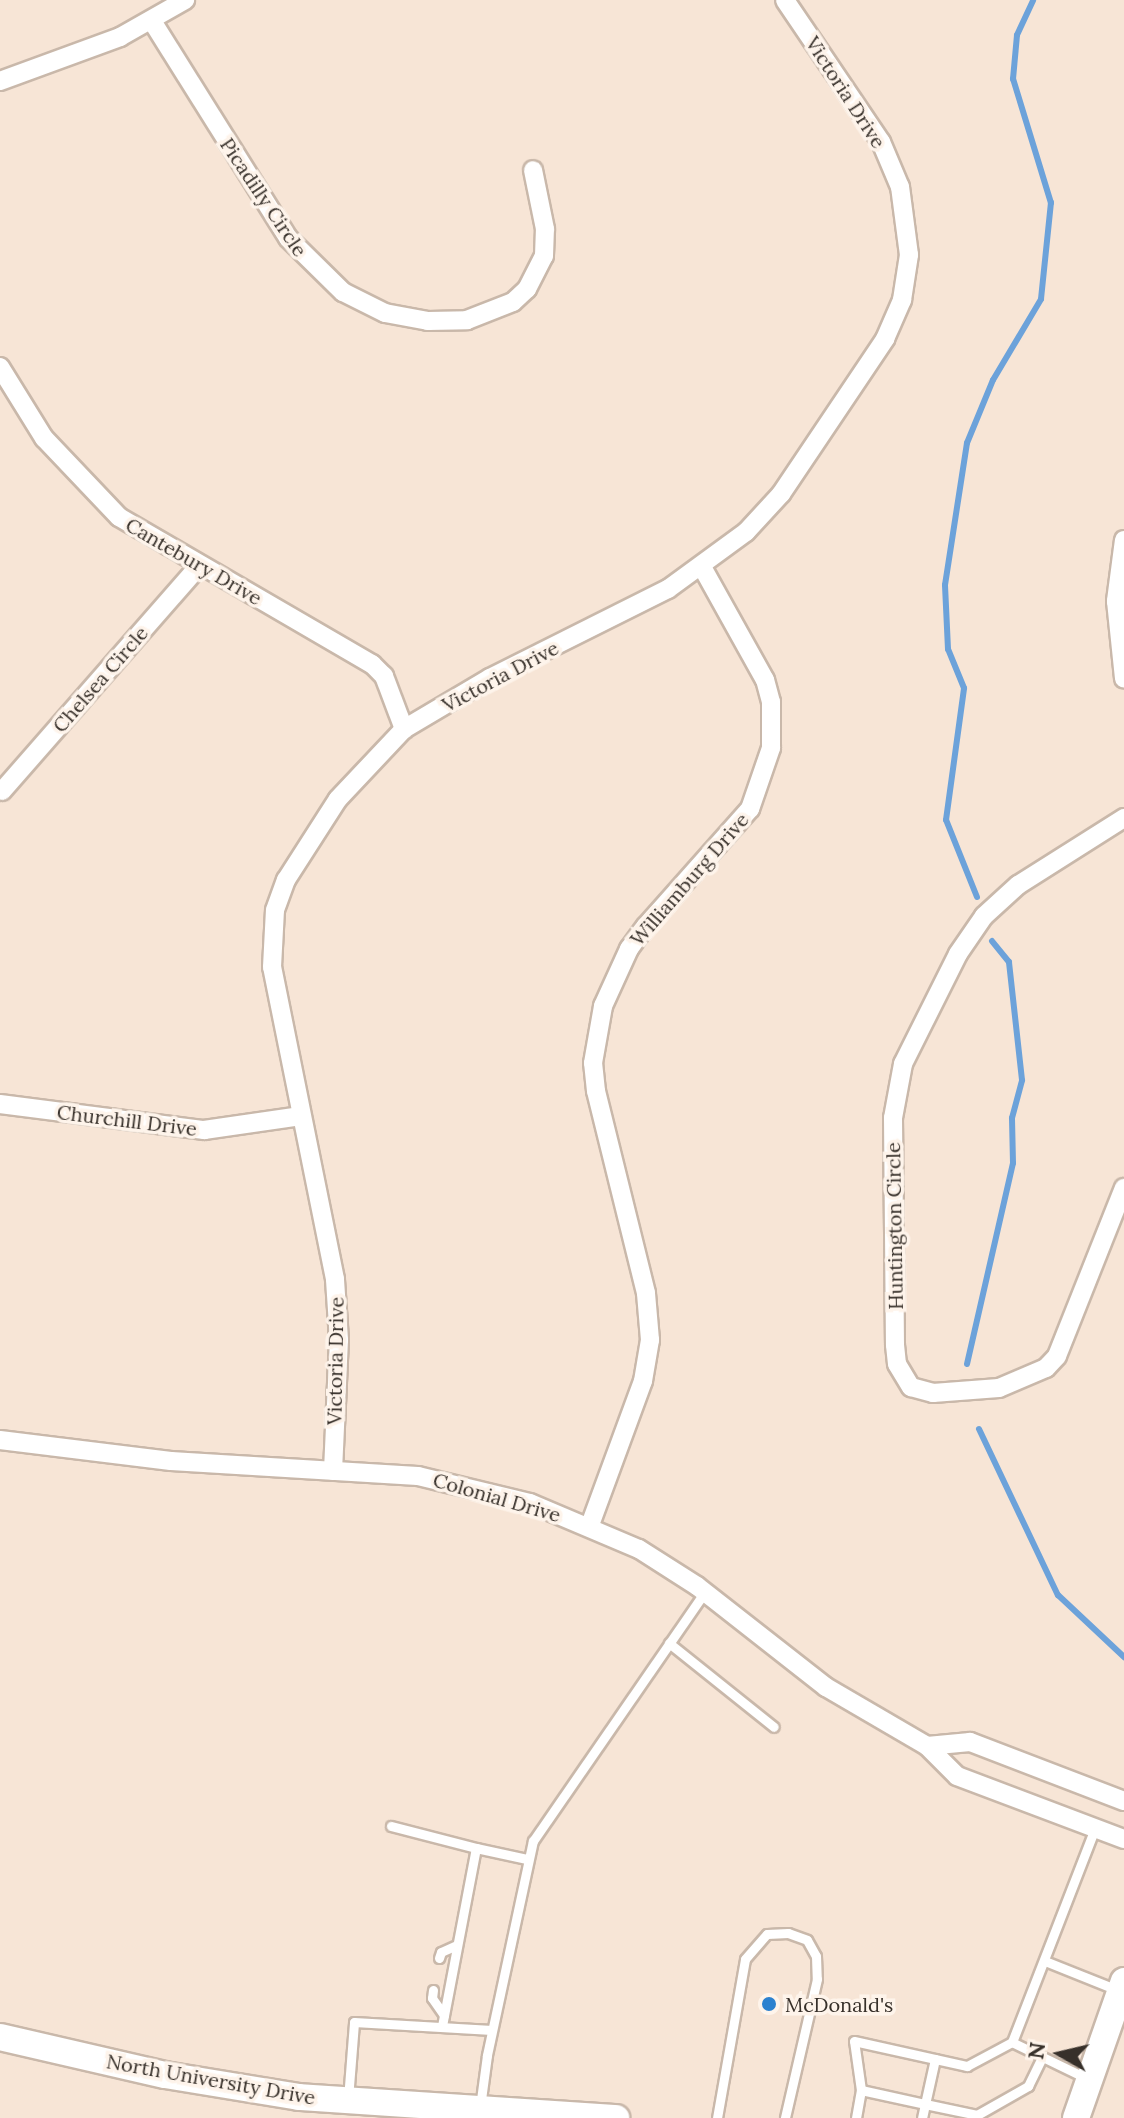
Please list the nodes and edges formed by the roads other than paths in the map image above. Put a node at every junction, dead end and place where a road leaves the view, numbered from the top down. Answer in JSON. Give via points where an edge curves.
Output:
{"nodes":[{"id":1,"x":185,"y":0,"type":"edge"},
{"id":2,"x":791,"y":2,"type":"edge"},
{"id":3,"x":152,"y":21,"type":"junction"},
{"id":4,"x":0,"y":81,"type":"edge"},
{"id":5,"x":533,"y":170,"type":"dead end"},
{"id":6,"x":2,"y":376,"type":"edge"},
{"id":7,"x":1124,"y":540,"type":"edge"},
{"id":8,"x":199,"y":566,"type":"junction"},
{"id":9,"x":702,"y":567,"type":"junction"},
{"id":10,"x":1124,"y":679,"type":"edge"},
{"id":11,"x":404,"y":729,"type":"junction"},
{"id":12,"x":2,"y":791,"type":"edge"},
{"id":13,"x":1124,"y":818,"type":"edge"},
{"id":14,"x":0,"y":1104,"type":"edge"},
{"id":15,"x":301,"y":1116,"type":"junction"},
{"id":16,"x":1124,"y":1188,"type":"edge"},
{"id":17,"x":0,"y":1440,"type":"edge"},
{"id":18,"x":333,"y":1471,"type":"junction"},
{"id":19,"x":590,"y":1525,"type":"junction"},
{"id":20,"x":705,"y":1592,"type":"junction"},
{"id":21,"x":669,"y":1643,"type":"junction"},
{"id":22,"x":774,"y":1727,"type":"dead end"},
{"id":23,"x":927,"y":1746,"type":"junction"},
{"id":24,"x":1124,"y":1801,"type":"edge"},
{"id":25,"x":391,"y":1826,"type":"dead end"},
{"id":26,"x":1095,"y":1828,"type":"junction"},
{"id":27,"x":1124,"y":1839,"type":"edge"},
{"id":28,"x":476,"y":1848,"type":"junction"},
{"id":29,"x":527,"y":1859,"type":"junction"},
{"id":30,"x":457,"y":1945,"type":"junction"},
{"id":31,"x":439,"y":1958,"type":"dead end"},
{"id":32,"x":1045,"y":1961,"type":"junction"},
{"id":33,"x":1122,"y":1986,"type":"edge"},
{"id":34,"x":433,"y":1990,"type":"dead end"},
{"id":35,"x":444,"y":2015,"type":"junction"},
{"id":36,"x":442,"y":2026,"type":"junction"},
{"id":37,"x":492,"y":2030,"type":"junction"},
{"id":38,"x":0,"y":2037,"type":"edge"},
{"id":39,"x":1012,"y":2042,"type":"junction"},
{"id":40,"x":1042,"y":2057,"type":"junction"},
{"id":41,"x":935,"y":2059,"type":"junction"},
{"id":42,"x":1089,"y":2080,"type":"junction"},
{"id":43,"x":861,"y":2090,"type":"junction"},
{"id":44,"x":333,"y":2104,"type":"junction"},
{"id":45,"x":925,"y":2104,"type":"junction"},
{"id":46,"x":480,"y":2110,"type":"junction"},
{"id":47,"x":551,"y":2116,"type":"edge"},
{"id":48,"x":616,"y":2118,"type":"edge"},
{"id":49,"x":717,"y":2118,"type":"edge"},
{"id":50,"x":785,"y":2118,"type":"edge"},
{"id":51,"x":856,"y":2118,"type":"edge"},
{"id":52,"x":922,"y":2118,"type":"edge"},
{"id":53,"x":1076,"y":2118,"type":"edge"}],
"edges":[{"from":1,"to":3,"type":"street"},
{"from":2,"to":9,"type":"street","name":"Victoria Drive","via":[[892,164],[906,210],[907,277],[885,339],[781,494]]},
{"from":3,"to":4,"type":"street"},
{"from":3,"to":5,"type":"street","name":"Picadilly Circle","via":[[304,259],[343,292],[385,313],[428,321],[467,320],[520,296],[544,256],[545,229]]},
{"from":6,"to":8,"type":"street","name":"Cantebury Drive","via":[[44,438],[94,494],[119,517]]},
{"from":7,"to":10,"type":"street","via":[[1116,601]]},
{"from":8,"to":11,"type":"street","name":"Cantebury Drive","via":[[372,664],[384,676]]},
{"from":8,"to":12,"type":"street","name":"Chelsea Circle"},
{"from":9,"to":11,"type":"street","name":"Victoria Drive"},
{"from":9,"to":19,"type":"street","name":"Williamburg Drive","via":[[765,680],[771,702],[771,748],[750,809],[646,926],[629,949],[603,1006],[593,1063],[596,1091],[646,1293],[650,1340],[643,1381]]},
{"from":11,"to":15,"type":"street","name":"Victoria Drive","via":[[338,799],[286,880],[275,910],[272,967]]},
{"from":13,"to":16,"type":"street","name":"Huntington Circle","via":[[1018,885],[984,916],[958,954],[903,1064],[893,1118],[895,1345],[897,1364],[911,1387],[933,1393],[999,1388],[1046,1368],[1057,1356]]},
{"from":14,"to":15,"type":"street","name":"Churchill Drive","via":[[204,1130]]},
{"from":15,"to":18,"type":"street","name":"Victoria Drive","via":[[335,1279],[339,1340]]},
{"from":17,"to":18,"type":"street","name":"Colonial Drive","via":[[171,1461]]},
{"from":18,"to":19,"type":"street","name":"Colonial Drive","via":[[449,1481]]},
{"from":19,"to":20,"type":"street","name":"Colonial Drive"},
{"from":20,"to":21,"type":"lane"},
{"from":20,"to":23,"type":"street","name":"Colonial Drive","via":[[826,1687]]},
{"from":21,"to":22,"type":"lane"},
{"from":21,"to":29,"type":"lane","via":[[533,1841]]},
{"from":23,"to":24,"type":"street","via":[[970,1742]]},
{"from":23,"to":26,"type":"street","name":"Colonial Drive","via":[[957,1776]]},
{"from":25,"to":28,"type":"lane"},
{"from":26,"to":27,"type":"street","name":"Colonial Drive"},
{"from":26,"to":32,"type":"lane"},
{"from":28,"to":29,"type":"lane"},
{"from":28,"to":30,"type":"lane"},
{"from":29,"to":37,"type":"lane"},
{"from":30,"to":31,"type":"lane"},
{"from":30,"to":35,"type":"lane"},
{"from":32,"to":33,"type":"lane"},
{"from":32,"to":39,"type":"lane"},
{"from":33,"to":42,"type":"main road"},
{"from":34,"to":35,"type":"lane","via":[[432,1998]]},
{"from":35,"to":36,"type":"lane"},
{"from":36,"to":37,"type":"lane"},
{"from":36,"to":44,"type":"lane","via":[[354,2022]]},
{"from":37,"to":46,"type":"lane"},
{"from":38,"to":44,"type":"main road","name":"North University Drive","via":[[165,2075]]},
{"from":39,"to":40,"type":"lane"},
{"from":39,"to":41,"type":"lane","via":[[967,2066]]},
{"from":40,"to":42,"type":"lane"},
{"from":40,"to":45,"type":"lane","via":[[1028,2086],[977,2115]]},
{"from":41,"to":43,"type":"lane","via":[[854,2041]]},
{"from":41,"to":45,"type":"lane"},
{"from":42,"to":53,"type":"main road"},
{"from":43,"to":45,"type":"lane"},
{"from":43,"to":51,"type":"lane"},
{"from":44,"to":46,"type":"main road","name":"North University Drive"},
{"from":45,"to":52,"type":"lane"},
{"from":46,"to":47,"type":"main road","name":"North University Drive"},
{"from":47,"to":48,"type":"main road","name":"North University Drive"},
{"from":49,"to":50,"type":"lane","via":[[745,1959],[767,1934],[788,1933],[807,1940],[816,1956],[817,1979]]}]}
